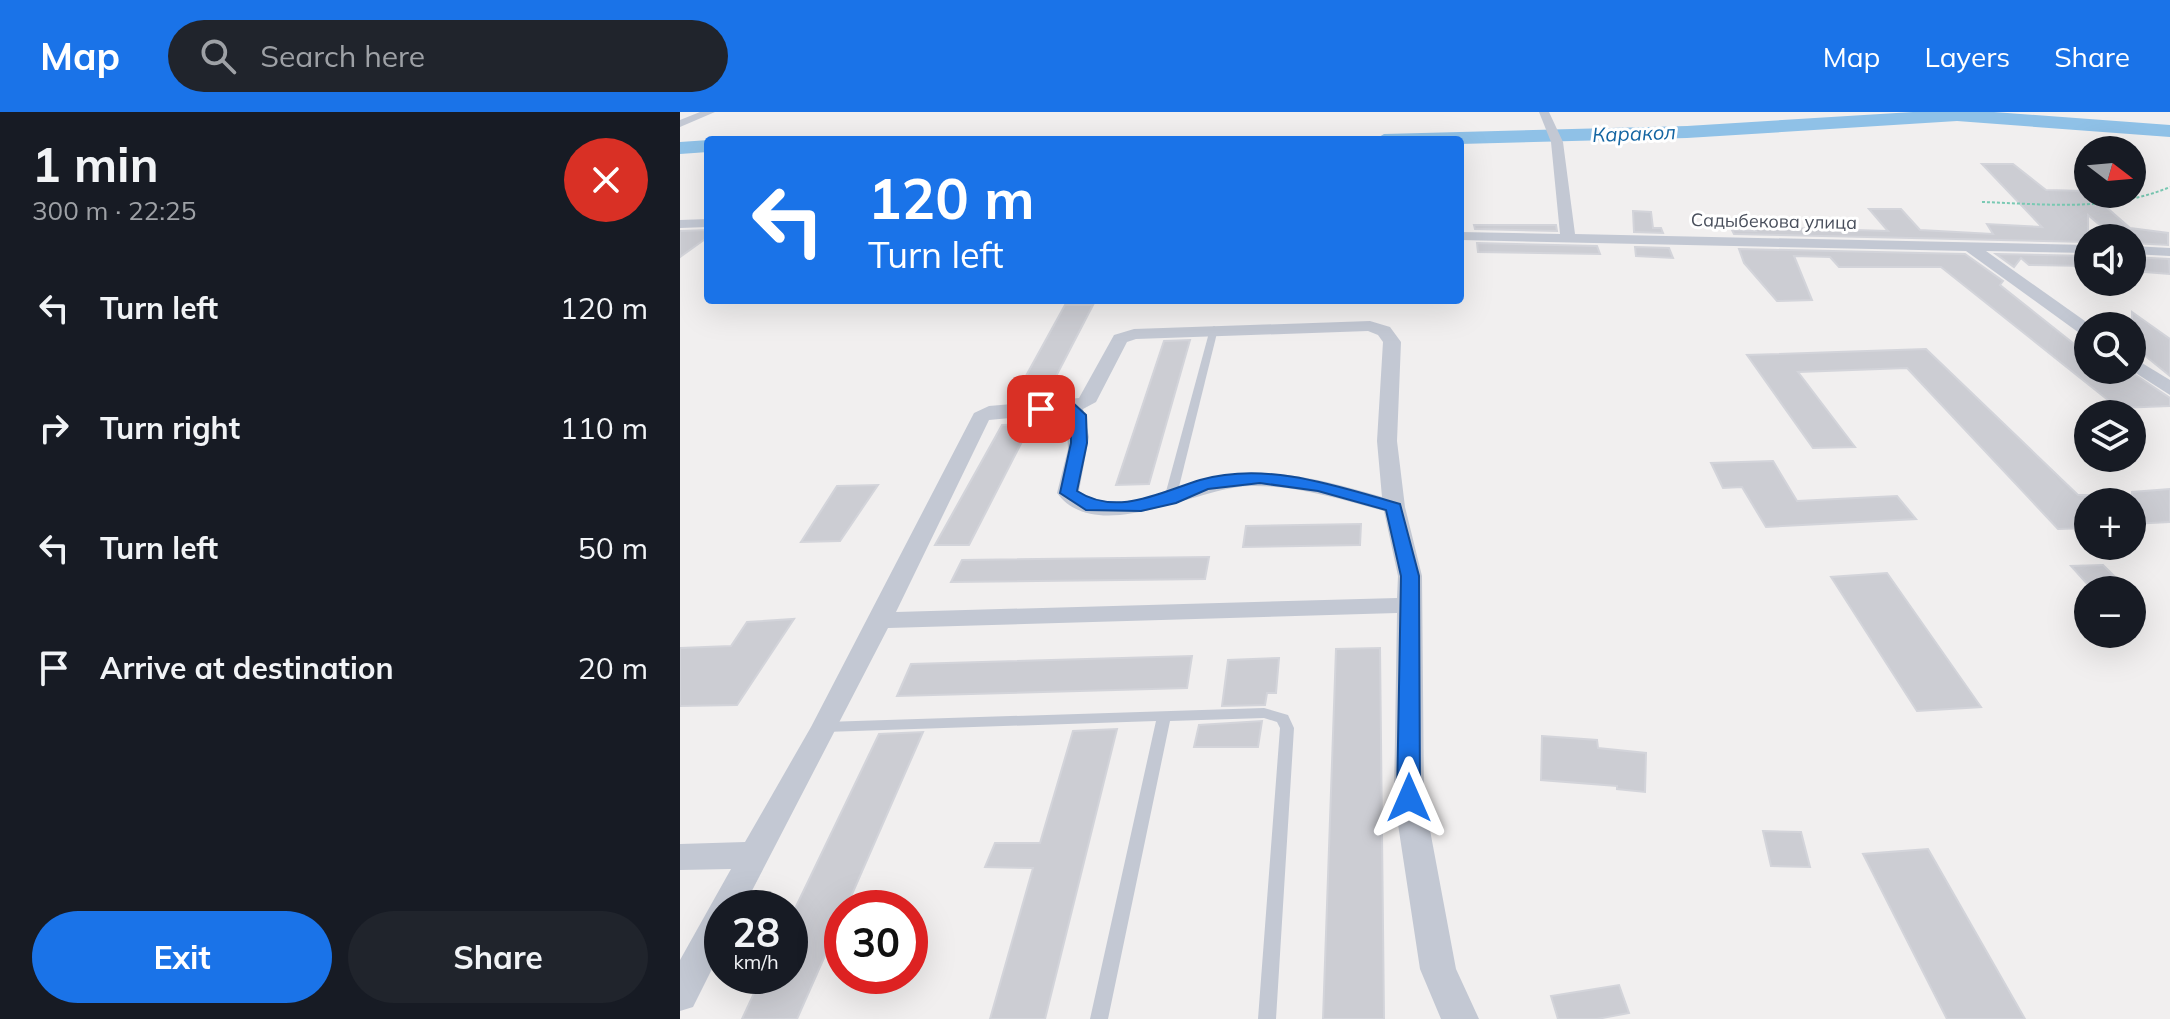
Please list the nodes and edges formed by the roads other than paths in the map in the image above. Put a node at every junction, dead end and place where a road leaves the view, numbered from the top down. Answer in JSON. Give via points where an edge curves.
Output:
{"nodes":[{"id":1,"x":710,"y":112,"type":"edge"},
{"id":2,"x":1544,"y":112,"type":"edge"},
{"id":3,"x":680,"y":124,"type":"edge"},
{"id":4,"x":704,"y":223,"type":"edge"},
{"id":5,"x":680,"y":224,"type":"edge"},
{"id":6,"x":1464,"y":236,"type":"edge"},
{"id":7,"x":1568,"y":239,"type":"junction"},
{"id":8,"x":1967,"y":245,"type":"junction"},
{"id":9,"x":2074,"y":249,"type":"edge"},
{"id":10,"x":2146,"y":251,"type":"edge"},
{"id":11,"x":2170,"y":252,"type":"edge"},
{"id":12,"x":2074,"y":321,"type":"edge"},
{"id":13,"x":1214,"y":329,"type":"junction"},
{"id":14,"x":2146,"y":372,"type":"edge"},
{"id":15,"x":2170,"y":389,"type":"edge"},
{"id":16,"x":1072,"y":406,"type":"junction"},
{"id":17,"x":1170,"y":499,"type":"junction"},
{"id":18,"x":1394,"y":507,"type":"junction"},
{"id":19,"x":1410,"y":605,"type":"junction"},
{"id":20,"x":879,"y":620,"type":"junction"},
{"id":21,"x":1164,"y":717,"type":"junction"},
{"id":22,"x":825,"y":727,"type":"junction"},
{"id":23,"x":754,"y":855,"type":"junction"},
{"id":24,"x":680,"y":857,"type":"edge"},
{"id":25,"x":736,"y":890,"type":"edge"},
{"id":26,"x":704,"y":949,"type":"edge"},
{"id":27,"x":680,"y":995,"type":"edge"},
{"id":28,"x":1099,"y":1019,"type":"edge"},
{"id":29,"x":1267,"y":1019,"type":"edge"},
{"id":30,"x":1460,"y":1019,"type":"edge"}],
"edges":[{"from":1,"to":3,"type":"street"},
{"from":2,"to":7,"type":"street","via":[[1555,136]]},
{"from":4,"to":5,"type":"street"},
{"from":6,"to":7,"type":"street","name":"Садыбекова улица"},
{"from":7,"to":8,"type":"street","name":"Садыбекова улица"},
{"from":8,"to":9,"type":"street","name":"Садыбекова улица"},
{"from":8,"to":12,"type":"street"},
{"from":10,"to":11,"type":"street"},
{"from":13,"to":16,"type":"street","via":[[1125,336],[1090,398]]},
{"from":13,"to":17,"type":"lane"},
{"from":13,"to":18,"type":"street","via":[[1351,324],[1384,331],[1392,342],[1387,441]]},
{"from":14,"to":15,"type":"street"},
{"from":16,"to":17,"type":"street","via":[[1078,415],[1079,443],[1068,493],[1073,499],[1110,507]]},
{"from":16,"to":20,"type":"street","via":[[997,411],[981,417]]},
{"from":17,"to":18,"type":"street","via":[[1205,484],[1260,478],[1320,486]]},
{"from":18,"to":19,"type":"street","via":[[1410,576]]},
{"from":19,"to":20,"type":"street"},
{"from":19,"to":30,"type":"street","via":[[1409,798],[1438,969]]},
{"from":20,"to":22,"type":"street"},
{"from":21,"to":22,"type":"lane"},
{"from":21,"to":28,"type":"lane"},
{"from":21,"to":29,"type":"lane","via":[[1273,714],[1287,728]]},
{"from":22,"to":23,"type":"street"},
{"from":23,"to":24,"type":"street"},
{"from":23,"to":25,"type":"street"},
{"from":26,"to":27,"type":"street"}]}
